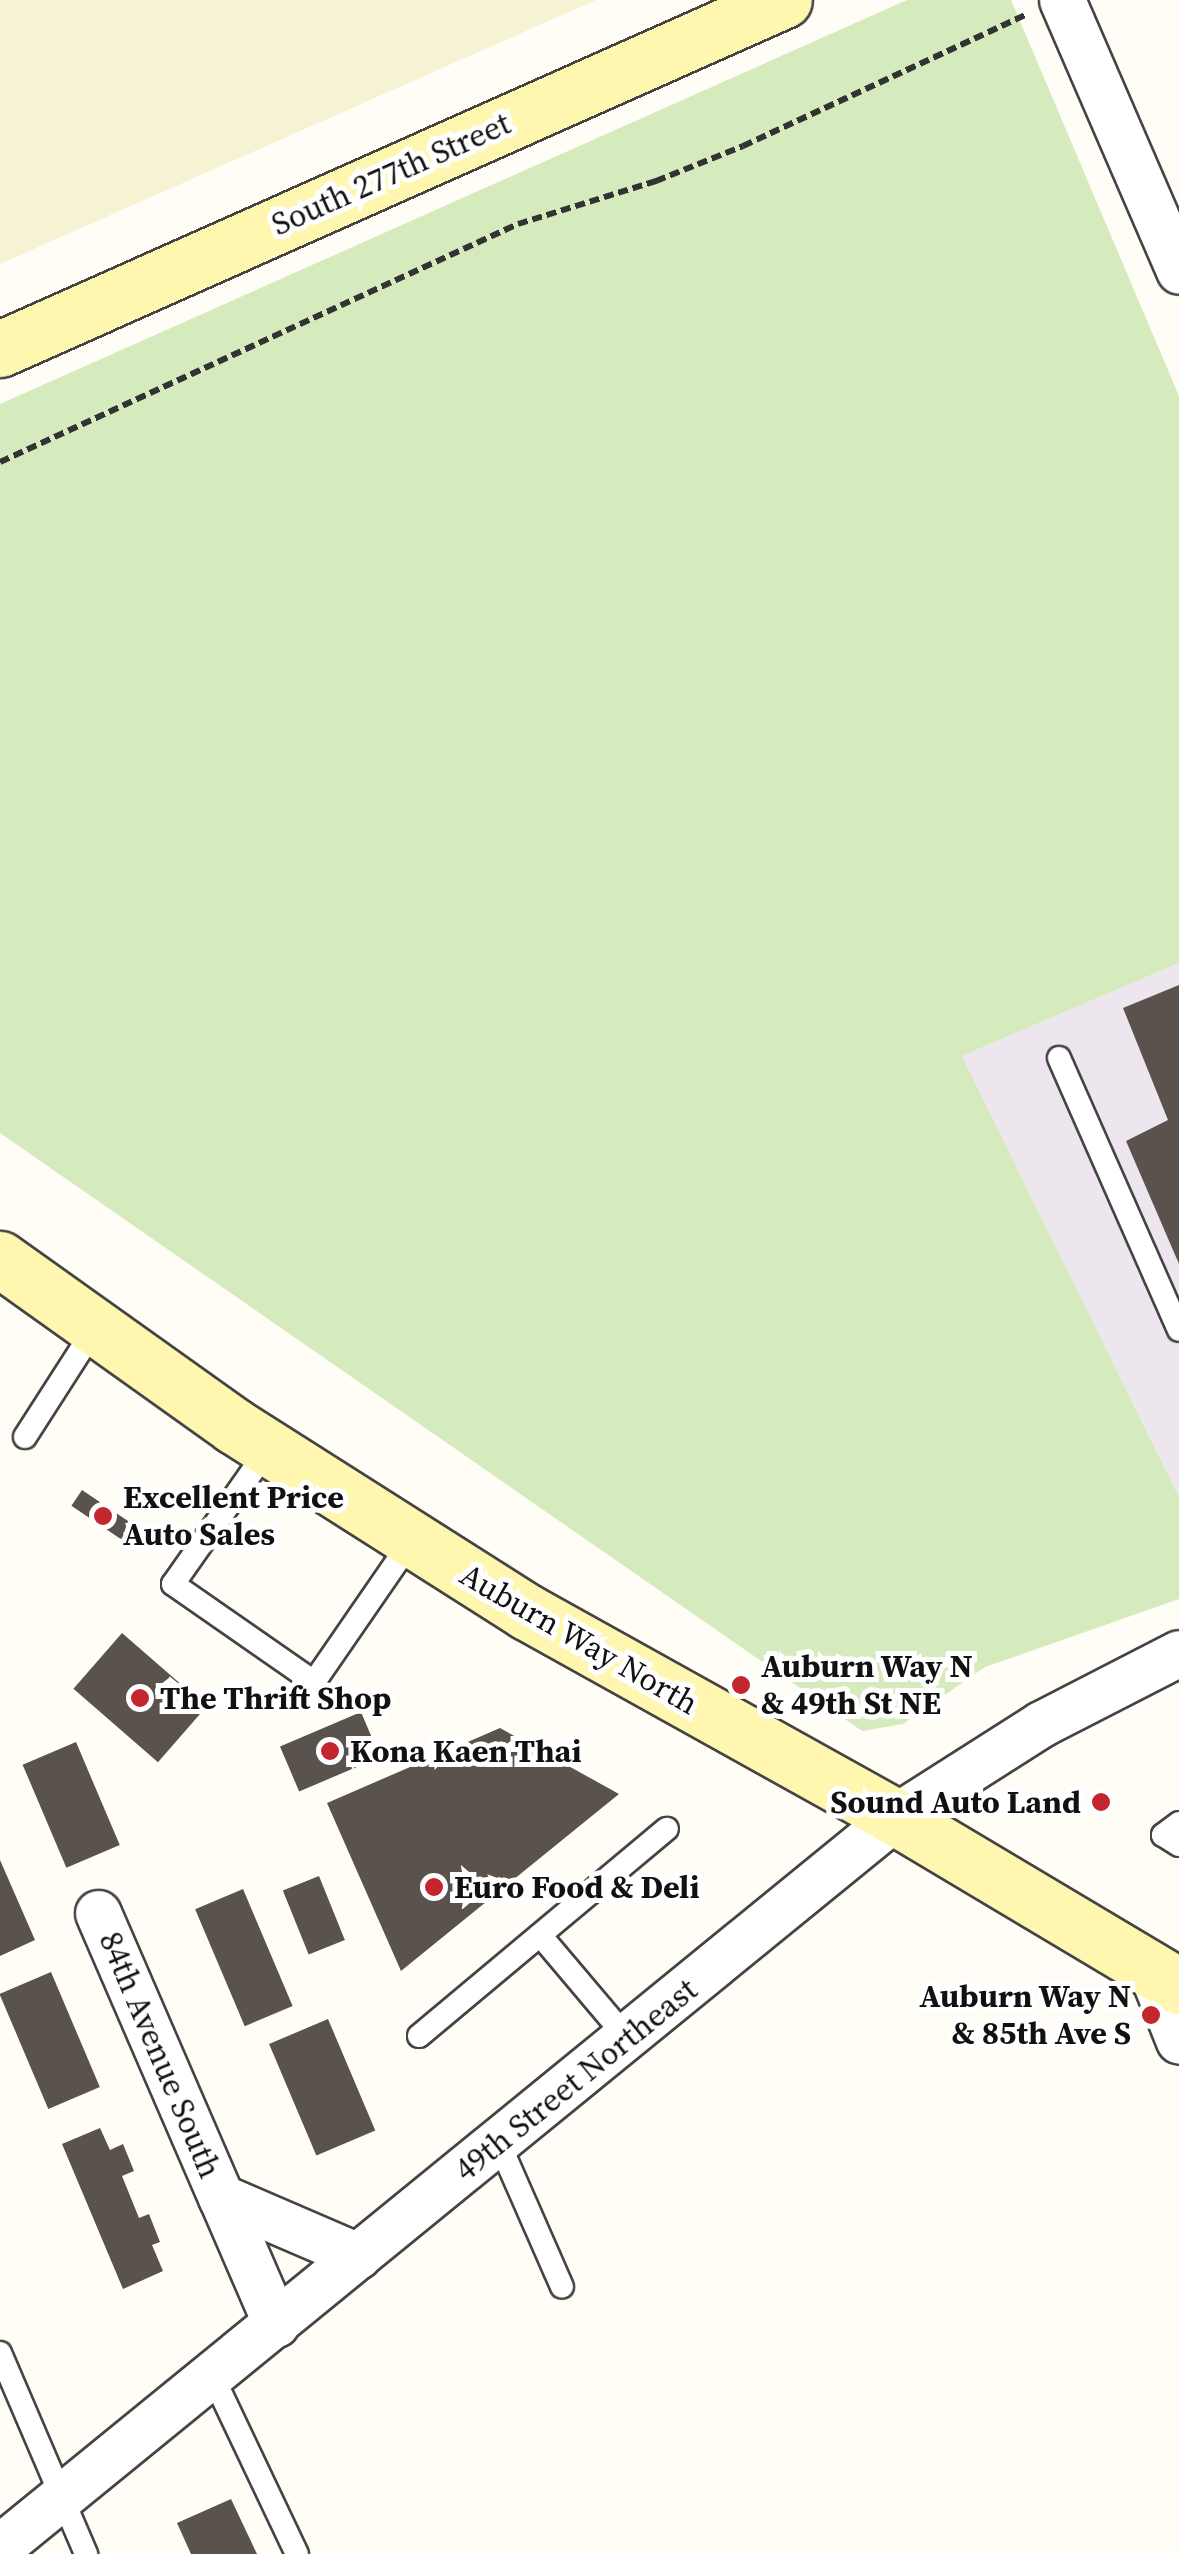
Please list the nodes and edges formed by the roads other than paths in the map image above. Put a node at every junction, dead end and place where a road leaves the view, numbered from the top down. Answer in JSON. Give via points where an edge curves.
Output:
{"nodes":[{"id":1,"x":784,"y":0,"type":"edge"},
{"id":2,"x":1051,"y":4,"type":"edge"},
{"id":3,"x":1179,"y":270,"type":"edge"},
{"id":4,"x":0,"y":349,"type":"edge"},
{"id":5,"x":1059,"y":1058,"type":"dead end"},
{"id":6,"x":0,"y":1259,"type":"edge"},
{"id":7,"x":95,"y":1328,"type":"junction"},
{"id":8,"x":1179,"y":1330,"type":"edge"},
{"id":9,"x":25,"y":1437,"type":"dead end"},
{"id":10,"x":268,"y":1449,"type":"junction"},
{"id":11,"x":412,"y":1540,"type":"junction"},
{"id":12,"x":1179,"y":1653,"type":"edge"},
{"id":13,"x":895,"y":1818,"type":"junction"},
{"id":14,"x":1179,"y":1824,"type":"edge"},
{"id":15,"x":668,"y":1829,"type":"dead end"},
{"id":16,"x":1179,"y":1845,"type":"edge"},
{"id":17,"x":98,"y":1913,"type":"dead end"},
{"id":18,"x":540,"y":1935,"type":"junction"},
{"id":19,"x":1165,"y":1978,"type":"edge"},
{"id":20,"x":420,"y":2036,"type":"dead end"},
{"id":21,"x":628,"y":2040,"type":"junction"},
{"id":22,"x":1179,"y":2040,"type":"edge"},
{"id":23,"x":498,"y":2141,"type":"junction"},
{"id":24,"x":221,"y":2197,"type":"junction"},
{"id":25,"x":358,"y":2256,"type":"junction"},
{"id":26,"x":562,"y":2287,"type":"dead end"},
{"id":27,"x":276,"y":2324,"type":"junction"},
{"id":28,"x":0,"y":2352,"type":"edge"},
{"id":29,"x":212,"y":2375,"type":"junction"},
{"id":30,"x":61,"y":2498,"type":"junction"},
{"id":31,"x":0,"y":2547,"type":"edge"},
{"id":32,"x":86,"y":2554,"type":"edge"},
{"id":33,"x":297,"y":2554,"type":"edge"}],
"edges":[{"from":1,"to":4,"type":"main road","name":"South 277th Street"},
{"from":2,"to":3,"type":"street"},
{"from":5,"to":8,"type":"lane"},
{"from":6,"to":7,"type":"main road","name":"Auburn Way North"},
{"from":7,"to":9,"type":"lane"},
{"from":7,"to":10,"type":"main road","name":"Auburn Way North"},
{"from":10,"to":11,"type":"main road","name":"Auburn Way North"},
{"from":10,"to":11,"type":"lane","via":[[173,1584],[314,1682]]},
{"from":11,"to":13,"type":"main road","name":"Auburn Way North","via":[[527,1612]]},
{"from":12,"to":13,"type":"street","name":"49th Street Northeast","via":[[1042,1724]]},
{"from":13,"to":19,"type":"main road","name":"Auburn Way North"},
{"from":13,"to":21,"type":"street","name":"49th Street Northeast"},
{"from":14,"to":16,"type":"lane","via":[[1163,1835]]},
{"from":15,"to":18,"type":"lane"},
{"from":17,"to":24,"type":"street","name":"84th Avenue South"},
{"from":18,"to":20,"type":"lane"},
{"from":18,"to":21,"type":"lane"},
{"from":19,"to":22,"type":"street"},
{"from":21,"to":23,"type":"street","name":"49th Street Northeast"},
{"from":23,"to":25,"type":"street","name":"49th Street Northeast"},
{"from":23,"to":26,"type":"lane"},
{"from":24,"to":25,"type":"street","name":"84th Avenue South"},
{"from":24,"to":27,"type":"street","name":"84th Avenue South"},
{"from":25,"to":27,"type":"street","name":"49th Street Northeast"},
{"from":27,"to":29,"type":"street","name":"49th Street Northeast"},
{"from":28,"to":30,"type":"lane"},
{"from":29,"to":30,"type":"street","name":"49th Street Northeast"},
{"from":29,"to":33,"type":"lane"},
{"from":30,"to":31,"type":"street","name":"49th Street Northeast"},
{"from":30,"to":32,"type":"lane"}]}
